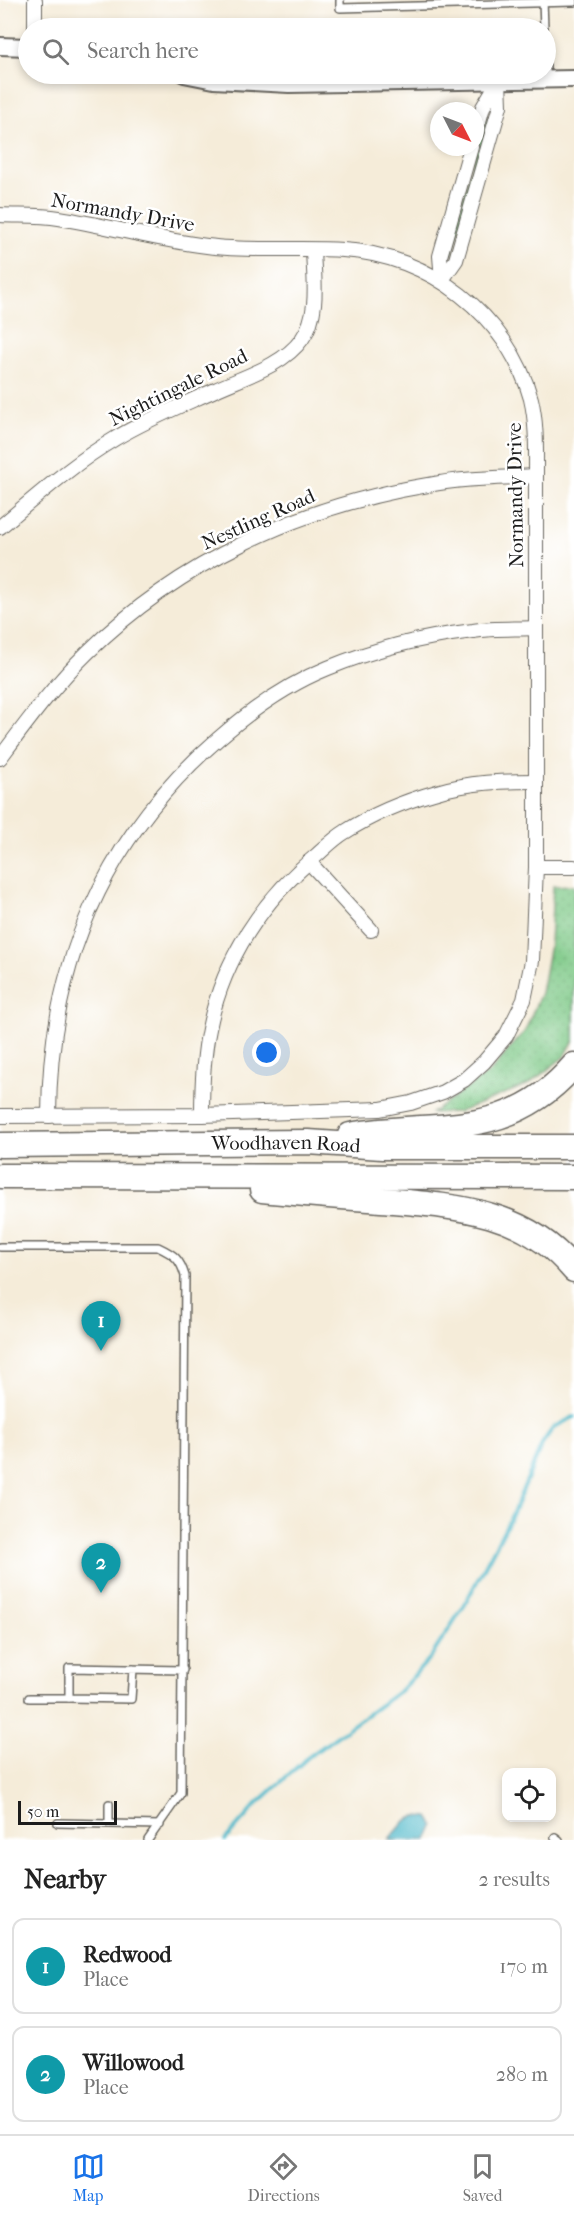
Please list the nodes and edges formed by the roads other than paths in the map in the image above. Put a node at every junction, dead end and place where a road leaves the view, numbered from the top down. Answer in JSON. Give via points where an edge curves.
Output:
{"nodes":[{"id":1,"x":35,"y":0,"type":"edge"},
{"id":2,"x":340,"y":0,"type":"edge"},
{"id":3,"x":543,"y":1,"type":"edge"},
{"id":4,"x":574,"y":2,"type":"edge"},
{"id":5,"x":35,"y":18,"type":"edge"},
{"id":6,"x":544,"y":18,"type":"edge"},
{"id":7,"x":0,"y":46,"type":"edge"},
{"id":8,"x":18,"y":47,"type":"edge"},
{"id":9,"x":556,"y":74,"type":"edge"},
{"id":10,"x":574,"y":79,"type":"edge"},
{"id":11,"x":497,"y":84,"type":"edge"},
{"id":12,"x":499,"y":84,"type":"edge"},
{"id":13,"x":484,"y":105,"type":"edge"},
{"id":14,"x":468,"y":156,"type":"edge"},
{"id":15,"x":0,"y":215,"type":"edge"},
{"id":16,"x":313,"y":250,"type":"junction"},
{"id":17,"x":442,"y":280,"type":"junction"},
{"id":18,"x":536,"y":476,"type":"junction"},
{"id":19,"x":0,"y":527,"type":"edge"},
{"id":20,"x":536,"y":628,"type":"junction"},
{"id":21,"x":0,"y":758,"type":"edge"},
{"id":22,"x":536,"y":781,"type":"junction"},
{"id":23,"x":309,"y":861,"type":"junction"},
{"id":24,"x":536,"y":867,"type":"junction"},
{"id":25,"x":574,"y":867,"type":"edge"},
{"id":26,"x":371,"y":930,"type":"dead end"},
{"id":27,"x":502,"y":1041,"type":"joint"},
{"id":28,"x":574,"y":1065,"type":"edge"},
{"id":29,"x":202,"y":1114,"type":"junction"},
{"id":30,"x":0,"y":1116,"type":"edge"},
{"id":31,"x":49,"y":1116,"type":"junction"},
{"id":32,"x":308,"y":1142,"type":"junction"},
{"id":33,"x":0,"y":1145,"type":"edge"},
{"id":34,"x":574,"y":1147,"type":"edge"},
{"id":35,"x":183,"y":1175,"type":"junction"},
{"id":36,"x":0,"y":1176,"type":"edge"},
{"id":37,"x":574,"y":1177,"type":"edge"},
{"id":38,"x":0,"y":1247,"type":"edge"},
{"id":39,"x":574,"y":1270,"type":"edge"},
{"id":40,"x":133,"y":1669,"type":"junction"},
{"id":41,"x":183,"y":1670,"type":"junction"},
{"id":42,"x":29,"y":1698,"type":"dead end"},
{"id":43,"x":69,"y":1698,"type":"junction"},
{"id":44,"x":109,"y":1804,"type":"dead end"},
{"id":45,"x":58,"y":1823,"type":"dead end"},
{"id":46,"x":109,"y":1824,"type":"junction"},
{"id":47,"x":160,"y":1826,"type":"junction"},
{"id":48,"x":148,"y":1840,"type":"edge"}],
"edges":[{"from":1,"to":5,"type":"street"},
{"from":2,"to":3,"type":"lane","via":[[340,8]]},
{"from":3,"to":4,"type":"lane"},
{"from":3,"to":6,"type":"lane"},
{"from":7,"to":8,"type":"street"},
{"from":9,"to":10,"type":"street"},
{"from":11,"to":13,"type":"street"},
{"from":12,"to":17,"type":"street","via":[[500,106],[466,226],[456,260]]},
{"from":14,"to":17,"type":"street","via":[[440,256]]},
{"from":15,"to":16,"type":"street","name":"Normandy Drive","via":[[57,217],[207,246],[254,251]]},
{"from":16,"to":17,"type":"street","name":"Normandy Drive","via":[[378,255]]},
{"from":16,"to":19,"type":"street","name":"Nightingale Road","via":[[314,311],[302,339],[291,350],[267,366],[117,438],[70,469]]},
{"from":17,"to":18,"type":"street","name":"Normandy Drive","via":[[494,329],[523,377],[536,425]]},
{"from":18,"to":20,"type":"street","name":"Normandy Drive"},
{"from":18,"to":21,"type":"street","name":"Nestling Road","via":[[430,484],[376,495],[283,525],[230,549],[177,580],[86,653]]},
{"from":20,"to":22,"type":"street","name":"Normandy Drive"},
{"from":20,"to":31,"type":"street","via":[[474,631],[404,643],[327,668],[270,699],[191,762],[133,832],[90,908],[61,993],[49,1083]]},
{"from":22,"to":23,"type":"street","via":[[490,782],[438,791],[387,809],[344,832]]},
{"from":22,"to":24,"type":"street","name":"Normandy Drive"},
{"from":23,"to":26,"type":"street"},
{"from":23,"to":29,"type":"street","via":[[252,924],[222,986],[209,1027]]},
{"from":24,"to":25,"type":"street"},
{"from":24,"to":27,"type":"street","name":"Normandy Drive","via":[[532,961],[524,1000]]},
{"from":27,"to":29,"type":"street","name":"Woodhaven Road","via":[[464,1080],[411,1103],[380,1109]]},
{"from":28,"to":32,"type":"highway","via":[[540,1095],[492,1120],[376,1130]]},
{"from":29,"to":31,"type":"street","name":"Woodhaven Road"},
{"from":30,"to":31,"type":"street","name":"Woodhaven Road"},
{"from":32,"to":33,"type":"highway","name":"Woodhaven Road"},
{"from":32,"to":34,"type":"highway","name":"Woodhaven Road","via":[[382,1147]]},
{"from":35,"to":36,"type":"highway","name":"Woodhaven Road"},
{"from":35,"to":37,"type":"highway","name":"Woodhaven Road"},
{"from":35,"to":39,"type":"highway","via":[[262,1190],[478,1211],[532,1233]]},
{"from":38,"to":41,"type":"lane","via":[[158,1247],[182,1264]]},
{"from":40,"to":41,"type":"lane"},
{"from":40,"to":43,"type":"lane","via":[[131,1699]]},
{"from":40,"to":43,"type":"lane","via":[[69,1668]]},
{"from":41,"to":47,"type":"lane","via":[[181,1794]]},
{"from":42,"to":43,"type":"lane"},
{"from":44,"to":46,"type":"lane"},
{"from":45,"to":46,"type":"lane"},
{"from":46,"to":47,"type":"lane"},
{"from":47,"to":48,"type":"lane"}]}
